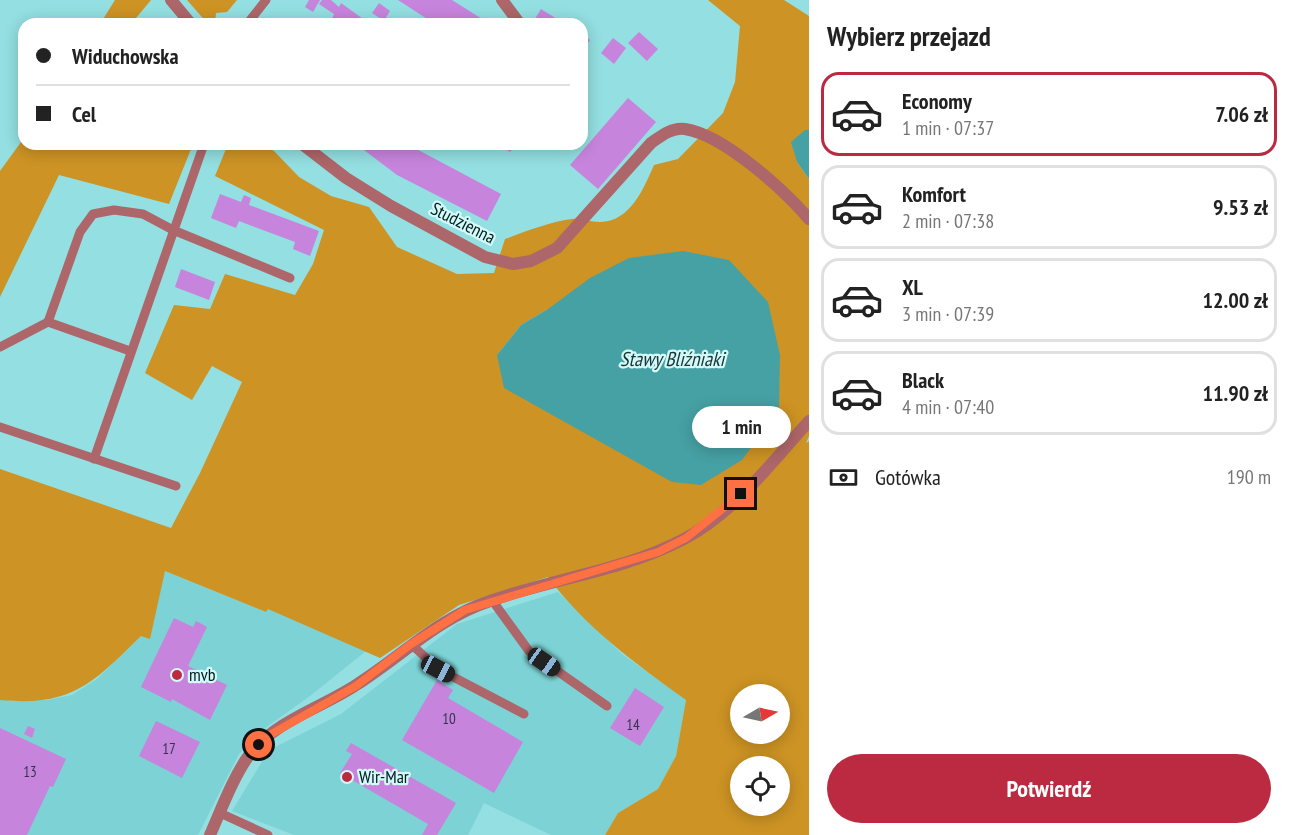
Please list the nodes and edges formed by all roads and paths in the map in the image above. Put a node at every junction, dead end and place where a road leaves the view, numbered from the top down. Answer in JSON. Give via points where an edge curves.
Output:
{"nodes":[{"id":1,"x":171,"y":0,"type":"edge"},
{"id":2,"x":266,"y":0,"type":"edge"},
{"id":3,"x":502,"y":0,"type":"edge"},
{"id":4,"x":186,"y":18,"type":"edge"},
{"id":5,"x":251,"y":18,"type":"edge"},
{"id":6,"x":516,"y":18,"type":"edge"},
{"id":7,"x":202,"y":150,"type":"edge"},
{"id":8,"x":310,"y":150,"type":"edge"},
{"id":9,"x":809,"y":219,"type":"edge"},
{"id":10,"x":173,"y":230,"type":"junction"},
{"id":11,"x":290,"y":278,"type":"dead end"},
{"id":12,"x":48,"y":322,"type":"junction"},
{"id":13,"x":0,"y":347,"type":"edge"},
{"id":14,"x":130,"y":351,"type":"junction"},
{"id":15,"x":809,"y":421,"type":"edge"},
{"id":16,"x":0,"y":428,"type":"edge"},
{"id":17,"x":94,"y":459,"type":"junction"},
{"id":18,"x":176,"y":486,"type":"dead end"},
{"id":19,"x":492,"y":600,"type":"junction"},
{"id":20,"x":411,"y":644,"type":"junction"},
{"id":21,"x":607,"y":706,"type":"dead end"},
{"id":22,"x":524,"y":714,"type":"dead end"},
{"id":23,"x":220,"y":813,"type":"junction"},
{"id":24,"x":210,"y":835,"type":"edge"},
{"id":25,"x":268,"y":835,"type":"edge"}],
"edges":[{"from":1,"to":4,"type":"street"},
{"from":2,"to":5,"type":"lane"},
{"from":3,"to":6,"type":"street"},
{"from":7,"to":10,"type":"lane"},
{"from":8,"to":9,"type":"street","name":"Studzienna","via":[[391,207],[485,257],[513,264],[531,261],[557,248],[651,143],[683,129],[712,140],[758,169]]},
{"from":10,"to":11,"type":"lane"},
{"from":10,"to":12,"type":"lane","via":[[143,214],[114,210],[93,214],[80,232]]},
{"from":10,"to":14,"type":"lane"},
{"from":12,"to":13,"type":"lane"},
{"from":12,"to":14,"type":"lane"},
{"from":14,"to":17,"type":"lane"},
{"from":15,"to":19,"type":"street","via":[[741,494],[686,538],[622,564]]},
{"from":16,"to":17,"type":"lane"},
{"from":17,"to":18,"type":"lane"},
{"from":19,"to":20,"type":"street","via":[[446,620]]},
{"from":19,"to":21,"type":"lane","via":[[529,651]]},
{"from":20,"to":22,"type":"lane","via":[[438,669]]},
{"from":20,"to":23,"type":"street","via":[[356,686],[268,736],[250,754]]},
{"from":23,"to":24,"type":"street"},
{"from":23,"to":25,"type":"lane"}]}
